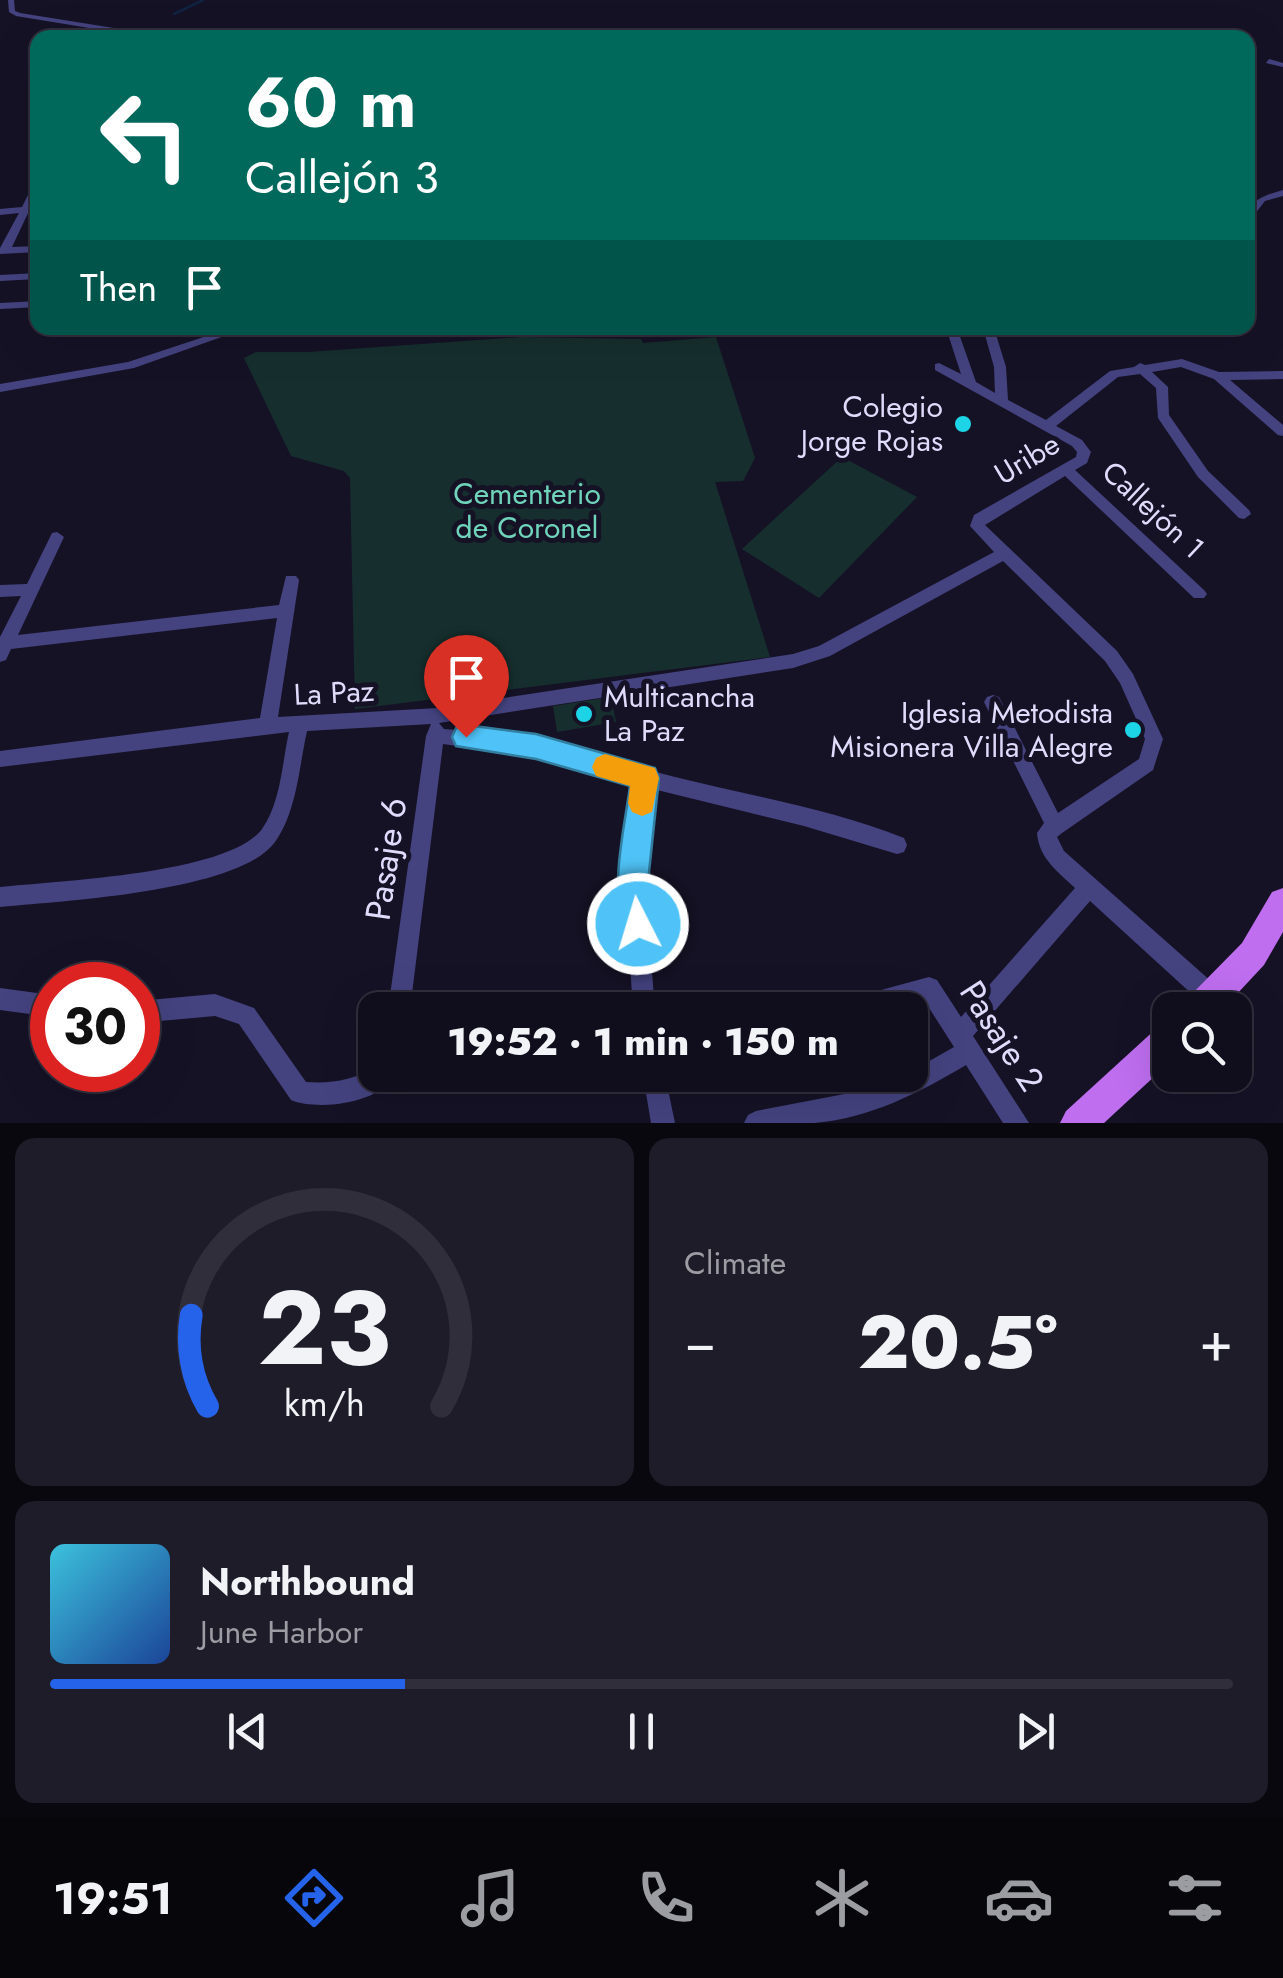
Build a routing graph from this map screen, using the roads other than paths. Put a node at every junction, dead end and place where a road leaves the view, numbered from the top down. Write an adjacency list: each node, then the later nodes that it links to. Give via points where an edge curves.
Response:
1 (10, 0): 2 (street, via 18,15)
2 (114, 30)
3 (1283, 193): 4 (street)
4 (1255, 208)
5 (30, 209): 7 (street)
6 (30, 210): 9 (street)
7 (0, 212)
8 (30, 249): 9 (street)
9 (2, 251)
10 (30, 257): 12 (street)
11 (30, 276): 12 (street)
12 (14, 277): 13 (street)
13 (0, 278)
14 (30, 304): 15 (street)
15 (0, 306)
16 (221, 335): 24 (street, via 130,365)
17 (953, 335): 23 (street)
18 (992, 335): 25 (street)
19 (939, 367): 23 (street)
20 (1140, 367): 22 (street, Uribe, via 1182,364); 26 (street, Uribe, via 1104,380); 29 (street, via 1162,387 1161,412 1196,464)
21 (1283, 374): 22 (street)
22 (1218, 376): 27 (street, Uribe)
23 (970, 382): 25 (street)
24 (0, 388)
25 (1002, 400): 26 (street)
26 (1047, 426): 28 (street, Uribe, via 1083,449 1084,458)
27 (1283, 432)
28 (1066, 469): 31 (street, Uribe, via 979,519 977,526); 35 (street, Callejón 1)
29 (1244, 514)
30 (57, 537): 34 (street)
31 (1003, 554): 41 (street, La Paz, via 808,658); 44 (street, via 1111,656 1154,739 1147,764)
32 (292, 580): 36 (street)
33 (0, 590): 34 (street)
34 (31, 590): 37 (street)
35 (1199, 594)
36 (284, 611): 37 (street); 40 (street)
37 (2, 647)
38 (993, 702): 44 (street)
39 (300, 722): 40 (street, La Paz); 41 (street, La Paz); 47 (street, via 277,816 260,846 226,863 138,881)
40 (268, 725): 42 (street, La Paz)
41 (436, 726): 43 (street); 49 (street, Pasaje 6)
42 (0, 759)
43 (645, 778): 45 (street); 50 (street, via 634,872)
44 (1056, 826): 46 (street, via 1046,838 1050,850)
45 (897, 845)
46 (1088, 887): 52 (street); 57 (street)
47 (0, 897)
48 (1283, 903): 53 (main road, via 1253,954)
49 (401, 992)
50 (643, 992)
51 (914, 992): 57 (street, Pasaje 2, via 929,988)
52 (1195, 992)
53 (1218, 992)
54 (0, 999): 55 (street)
55 (30, 1003)
56 (160, 1010): 59 (street, via 215,1005 246,1016 299,1092)
57 (965, 1043): 62 (street, via 922,1079 877,1099); 63 (street, Pasaje 2)
58 (1152, 1055): 64 (main road)
59 (358, 1086)
60 (657, 1092): 61 (street)
61 (663, 1123)
62 (756, 1123)
63 (1017, 1123)
64 (1078, 1123)

